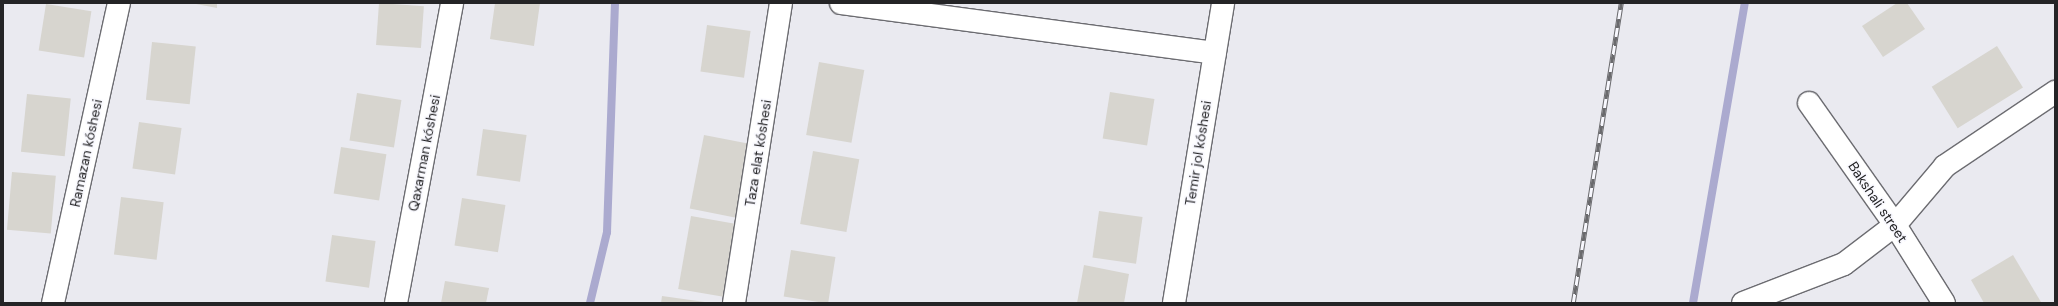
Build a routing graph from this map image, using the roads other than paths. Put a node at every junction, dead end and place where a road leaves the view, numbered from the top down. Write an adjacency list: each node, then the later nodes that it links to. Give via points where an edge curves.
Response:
1 (119, 3): 10 (street, Ramazan kóshesi)
2 (452, 3): 11 (street, Qaxarman kóshesi)
3 (781, 3): 12 (street, Taza elat kóshesi)
4 (841, 3): 6 (street)
5 (1223, 3): 6 (street, Temir jol kóshesi)
6 (1215, 53): 13 (street, Temir jol kóshesi)
7 (2055, 92): 9 (street, via 1946,166)
8 (1810, 103): 9 (street, Bakshali street)
9 (1895, 225): 14 (street, via 1844,264); 15 (street, Bakshali street)
10 (53, 303)
11 (396, 303)
12 (734, 303)
13 (1174, 303)
14 (1743, 303)
15 (1944, 303)

